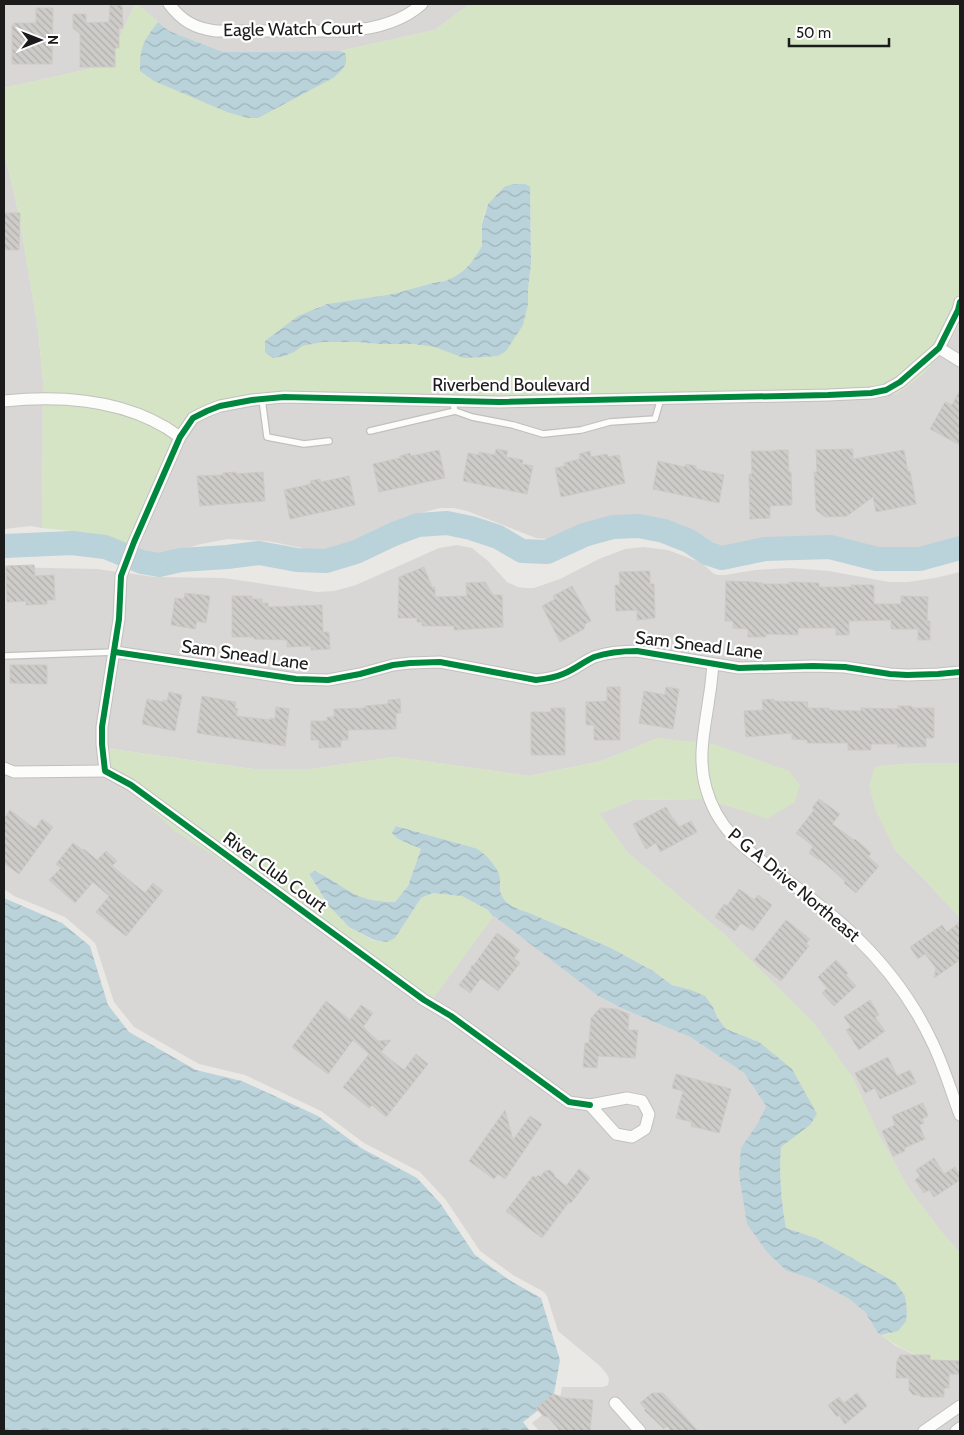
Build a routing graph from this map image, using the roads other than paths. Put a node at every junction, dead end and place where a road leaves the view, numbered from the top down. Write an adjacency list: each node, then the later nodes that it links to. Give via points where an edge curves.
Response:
1 (169, 4): 2 (street, Eagle Watch Court, via 188,23 202,29 347,31 378,27)
2 (422, 4)
3 (960, 302): 4 (street, Riverbend Boulevard)
4 (939, 348): 5 (street); 6 (street, Riverbend Boulevard, via 900,382 886,390 870,393)
5 (960, 361)
6 (661, 398): 9 (street, Riverbend Boulevard); 9 (lane, via 655,419 610,422 581,430 543,434 472,417)
7 (262, 399): 9 (street, Riverbend Boulevard, via 346,398); 11 (street, Riverbend Boulevard, via 207,411 193,418); 12 (lane, via 267,437 304,444)
8 (4, 401): 11 (street, via 77,400 109,405 138,413)
9 (453, 406): 10 (lane)
10 (370, 431)
11 (180, 437): 13 (street, Riverbend Boulevard, via 121,576)
12 (329, 441)
13 (115, 652): 14 (lane); 15 (street, Sam Snead Lane, via 312,680 344,678 393,665 424,662 440,662 536,680 564,674 592,658 620,651); 18 (street, via 102,727)
14 (4, 656)
15 (713, 664): 16 (street, Sam Snead Lane, via 738,668 845,667 907,675); 20 (street, P G A Drive Northeast, via 701,758 705,787 719,819 739,844 826,910 880,963 919,1017)
16 (960, 672)
17 (4, 768): 18 (street, via 14,772)
18 (105, 771): 19 (street, River Club Court, via 131,785 569,1102)
19 (590, 1105): 19 (street, River Club Court, via 616,1134 632,1137 645,1129 649,1114 642,1101 627,1098)
20 (960, 1115)
21 (616, 1403): 24 (street)
22 (960, 1406): 25 (street)
23 (960, 1428): 26 (street)
24 (640, 1431)
25 (924, 1431)
26 (956, 1431)

